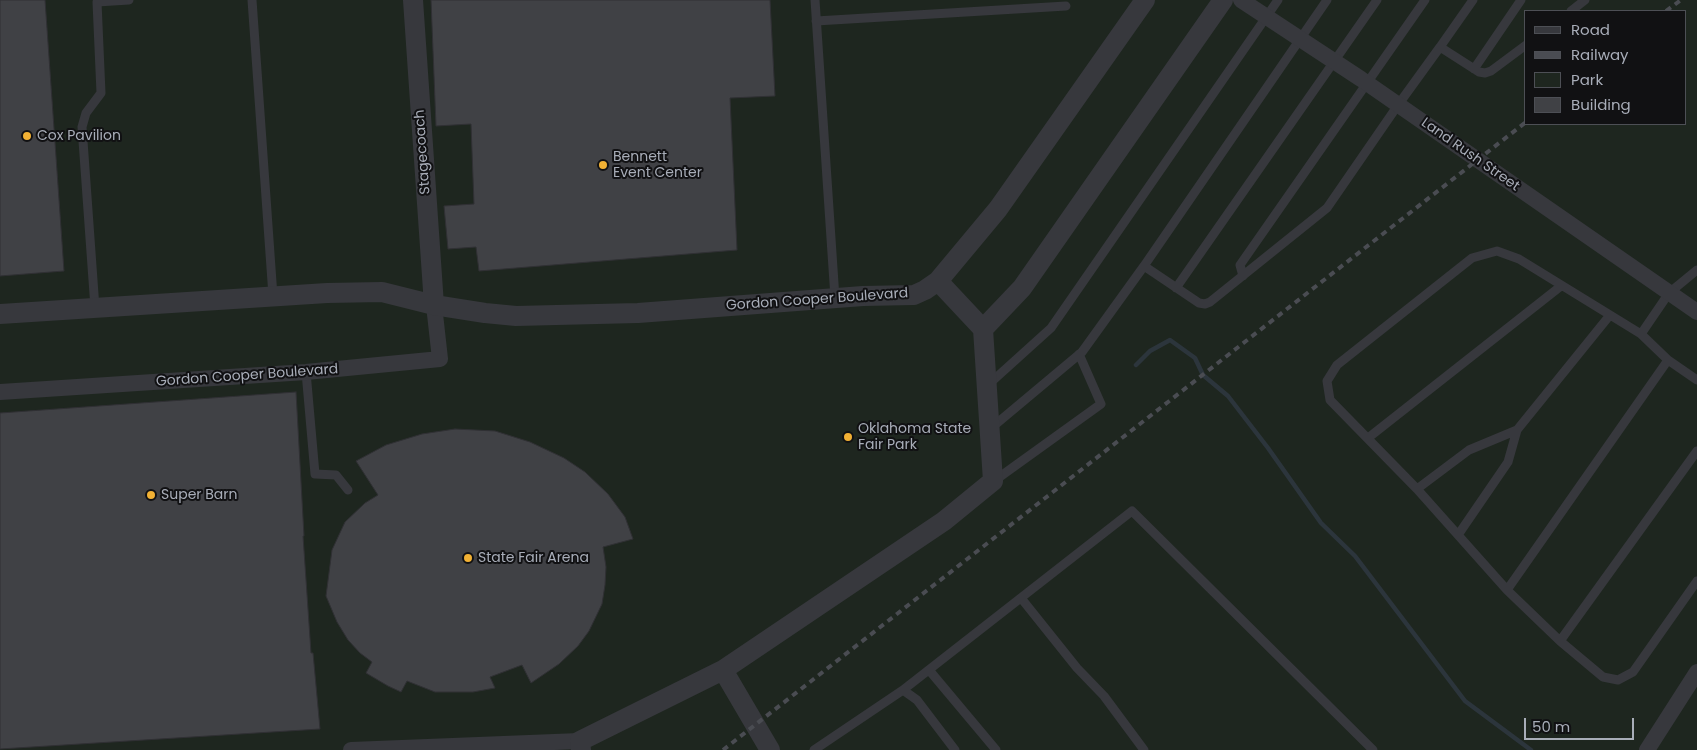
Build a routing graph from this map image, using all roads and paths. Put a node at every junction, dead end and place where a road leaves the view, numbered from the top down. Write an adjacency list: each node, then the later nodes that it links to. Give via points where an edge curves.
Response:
1 (129, 0): 36 (lane, via 97,2 101,93 86,113 82,127)
2 (252, 0): 33 (lane)
3 (413, 0): 35 (street, Stagecoach)
4 (815, 0): 18 (lane)
5 (1145, 0): 29 (street, Gordon Cooper Boulevard, via 998,209)
6 (1223, 0): 40 (street, via 1022,288)
7 (1241, 0): 17 (street, Land Rush Street)
8 (1278, 0): 17 (lane)
9 (1327, 0): 19 (lane)
10 (1377, 0): 22 (lane)
11 (1425, 0): 24 (lane)
12 (1473, 0): 21 (lane)
13 (1521, 0): 23 (lane)
14 (1585, 0): 16 (lane)
15 (1066, 6): 18 (lane)
16 (1573, 7)
17 (1266, 17): 19 (street, Land Rush Street); 46 (lane, via 1052,328)
18 (816, 21): 34 (lane)
19 (1301, 38): 22 (street, Land Rush Street); 26 (lane)
20 (1524, 46): 23 (lane, via 1491,71 1485,73)
21 (1440, 47): 23 (lane); 25 (lane)
22 (1335, 61): 24 (street, Land Rush Street); 31 (lane)
23 (1474, 69)
24 (1367, 83): 25 (street, Land Rush Street); 28 (lane, via 1240,265)
25 (1398, 105): 28 (lane, via 1327,208); 32 (street, Land Rush Street)
26 (1144, 266): 31 (lane); 42 (lane)
27 (1697, 270): 32 (lane)
28 (1243, 276): 31 (lane, via 1205,304)
29 (938, 280): 34 (street, Gordon Cooper Boulevard, via 914,295); 40 (street)
30 (1561, 286): 39 (lane); 50 (lane); 50 (lane, via 1519,259 1497,251 1472,258 1337,365 1327,381 1330,400)
31 (1176, 288)
32 (1669, 293): 37 (street, Land Rush Street); 41 (lane)
33 (273, 296): 35 (street, Gordon Cooper Boulevard, via 382,292); 36 (street, Gordon Cooper Boulevard)
34 (835, 298): 35 (street, Gordon Cooper Boulevard, via 638,312 516,316)
35 (434, 305): 44 (street, Gordon Cooper Boulevard, via 440,359)
36 (95, 308): 38 (street, Gordon Cooper Boulevard)
37 (1697, 312)
38 (0, 314)
39 (1610, 315): 41 (lane); 49 (lane)
40 (983, 329): 46 (street)
41 (1641, 334): 43 (lane)
42 (1079, 354): 48 (lane); 52 (lane, via 1101,404)
43 (1668, 360): 45 (lane); 57 (lane)
44 (306, 372): 47 (street, Gordon Cooper Boulevard); 54 (lane, via 316,474 336,475)
45 (1697, 380)
46 (987, 386): 48 (street)
47 (0, 392)
48 (990, 429): 52 (street)
49 (1517, 430): 53 (lane, via 1469,450); 55 (lane, via 1508,462)
50 (1368, 438): 53 (lane)
51 (1697, 451): 59 (lane)
52 (994, 481): 62 (street, via 944,521)
53 (1417, 489): 55 (lane)
54 (348, 490)
55 (1458, 535): 57 (lane)
56 (1697, 581): 59 (lane, via 1633,672 1618,680 1603,677)
57 (1507, 590): 59 (lane)
58 (1022, 598): 60 (lane); 71 (lane, via 1077,668 1104,696); 72 (lane, via 1132,511)
59 (1560, 641)
60 (929, 670): 63 (lane); 70 (lane)
61 (1697, 672): 73 (street)
62 (720, 676): 64 (street, via 601,732); 67 (street)
63 (903, 690): 68 (lane); 69 (lane, via 917,700)
64 (581, 745): 65 (street)
65 (393, 749): 66 (street)
66 (350, 750)
67 (770, 750)
68 (814, 750)
69 (955, 750)
70 (996, 750)
71 (1144, 750)
72 (1373, 750)
73 (1647, 750)

